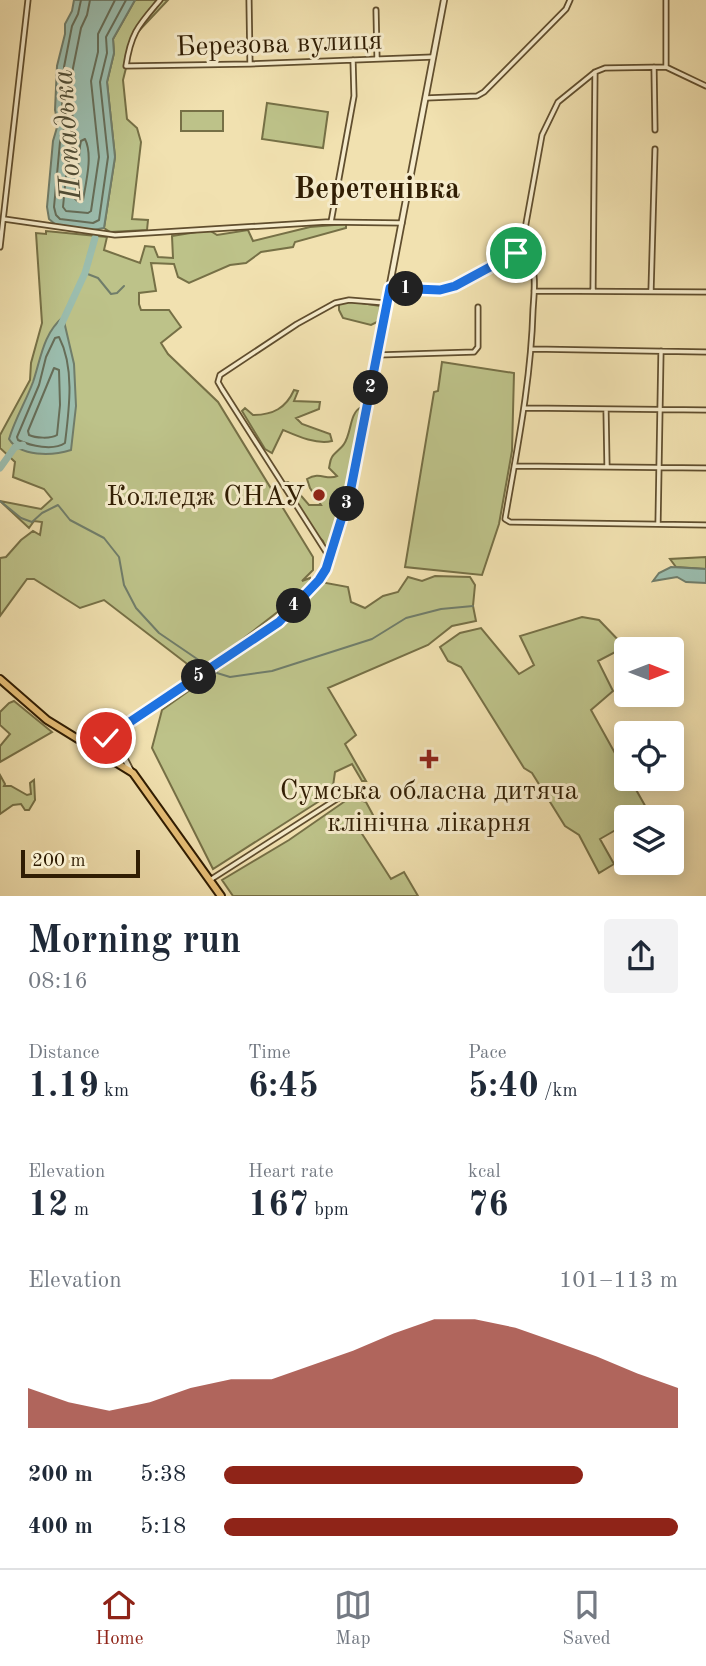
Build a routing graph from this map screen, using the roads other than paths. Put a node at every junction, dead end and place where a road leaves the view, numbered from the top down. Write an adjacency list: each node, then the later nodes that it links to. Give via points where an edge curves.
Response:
1 (28, 0): 19 (street)
2 (160, 0): 11 (street, Березова вулиця, via 130,40 126,66)
3 (249, 0): 11 (street)
4 (444, 0): 8 (street)
5 (570, 0): 16 (street, via 484,92)
6 (666, 0): 13 (street)
7 (376, 10): 9 (street)
8 (433, 57): 9 (street, Березова вулиця); 16 (street)
9 (377, 58): 10 (street, Березова вулиця)
10 (353, 60): 11 (street, Березова вулиця); 20 (street, via 354,96)
11 (250, 64)
12 (654, 67): 13 (street); 14 (street); 17 (street)
13 (666, 67): 15 (street)
14 (595, 72): 23 (street, via 558,102 548,120 523,240); 26 (street)
15 (706, 86)
16 (426, 98): 21 (street)
17 (654, 130)
18 (655, 149): 27 (street)
19 (4, 219): 20 (street, via 115,235); 22 (street)
20 (331, 222): 21 (street)
21 (402, 223): 24 (street)
22 (0, 247)
23 (516, 253): 24 (street, via 455,286 440,290); 25 (street, via 529,257)
24 (390, 288): 29 (street)
25 (534, 291): 26 (street); 31 (street)
26 (593, 291): 27 (street)
27 (651, 291): 28 (street)
28 (706, 292)
29 (386, 303): 34 (street); 45 (street, via 335,303 219,375 222,389)
30 (478, 307): 34 (street, via 478,347 474,352)
31 (532, 349): 32 (street); 35 (street)
32 (661, 351): 33 (street); 36 (street)
33 (706, 352)
34 (378, 355): 45 (street, via 351,488)
35 (525, 408): 37 (street); 39 (street)
36 (659, 409): 37 (street); 38 (street); 41 (street)
37 (606, 410): 40 (street)
38 (706, 410)
39 (515, 466): 40 (street); 43 (street, via 505,519 510,522)
40 (607, 466): 41 (street)
41 (658, 467): 42 (street); 43 (street)
42 (706, 468)
43 (658, 524): 44 (street)
44 (706, 525)
45 (330, 560): 47 (street, via 319,580 279,622)
46 (0, 678): 50 (main road, via 47,720)
47 (119, 729): 48 (street); 49 (street)
48 (106, 738): 49 (street); 50 (street)
49 (118, 746): 51 (street)
50 (94, 749): 51 (main road)
51 (133, 774): 53 (main road)
52 (354, 788): 53 (street)
53 (210, 880): 54 (main road)
54 (221, 896)

